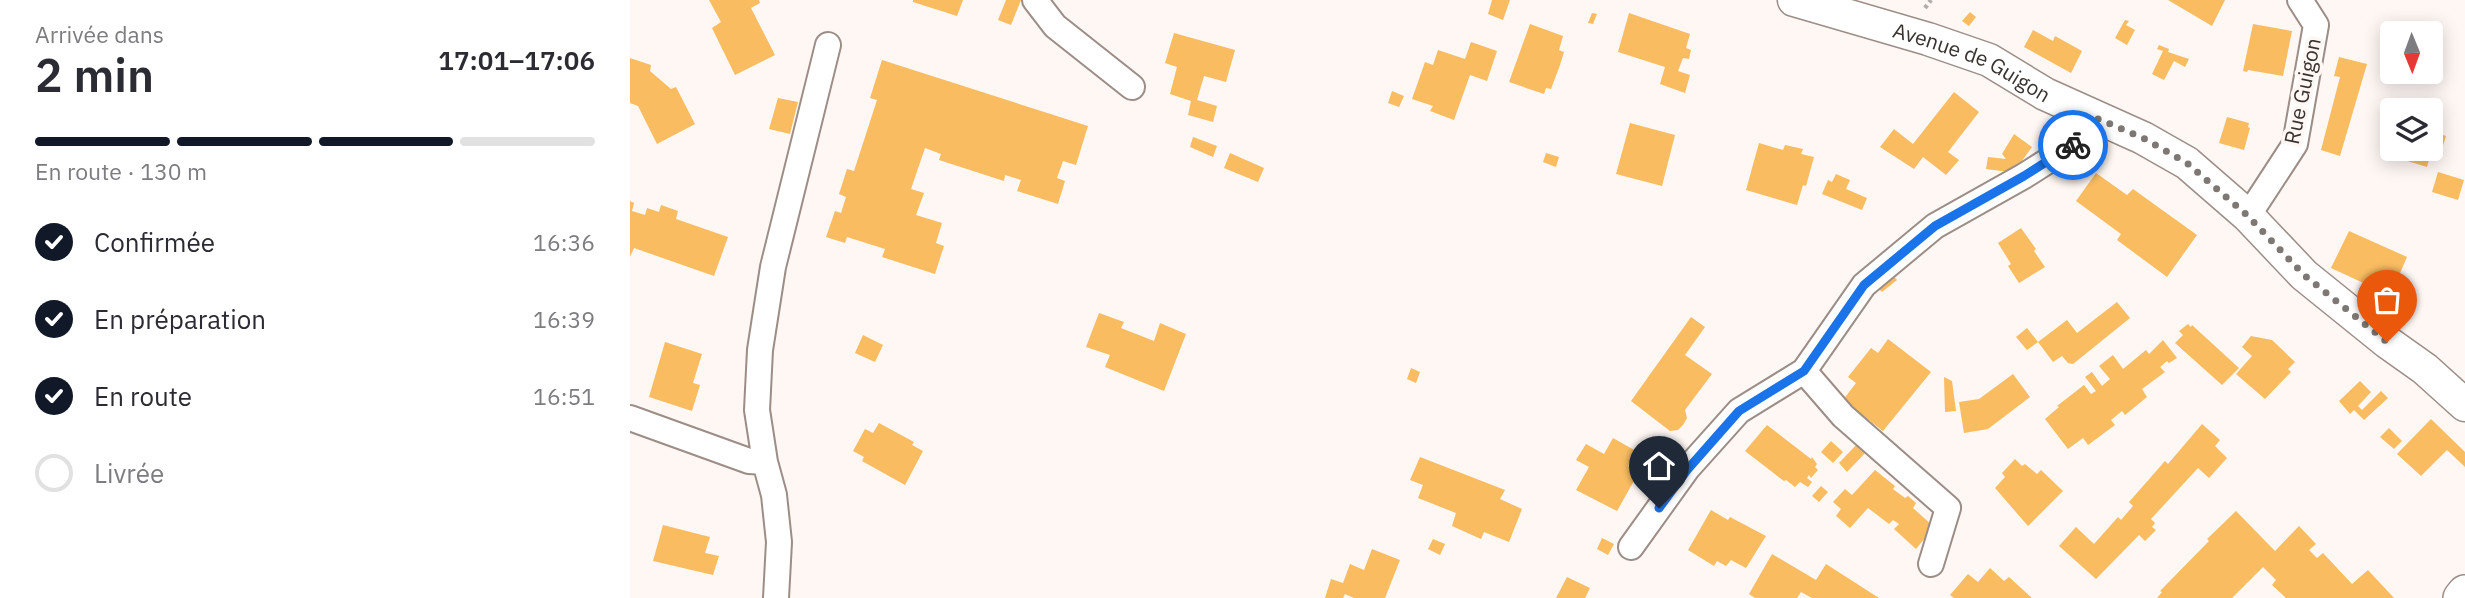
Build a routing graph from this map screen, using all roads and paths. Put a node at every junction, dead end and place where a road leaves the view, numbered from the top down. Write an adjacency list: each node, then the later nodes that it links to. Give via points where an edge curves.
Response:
1 (1035, 0): 5 (street, via 1055,26)
2 (1794, 0): 6 (street, Avenue de Guigon, via 1989,60)
3 (2300, 0): 7 (street, Rue Guigon, via 2316,25 2295,144)
4 (828, 45): 11 (street, via 773,267 762,338 757,410)
5 (1132, 87)
6 (2096, 118): 7 (street, Avenue de Guigon, via 2187,163); 8 (street, via 2076,143 1935,226 1864,285)
7 (2248, 216): 9 (street, Avenue de Guigon, via 2304,275)
8 (1804, 371): 12 (street, via 1739,411 1687,470); 13 (street, via 1843,415 1948,508)
9 (2465, 405)
10 (630, 418): 11 (street, via 749,461)
11 (765, 462): 15 (street, via 779,542)
12 (1631, 547)
13 (1931, 564)
14 (2465, 593): 16 (main road)
15 (776, 598)
16 (2461, 598)

